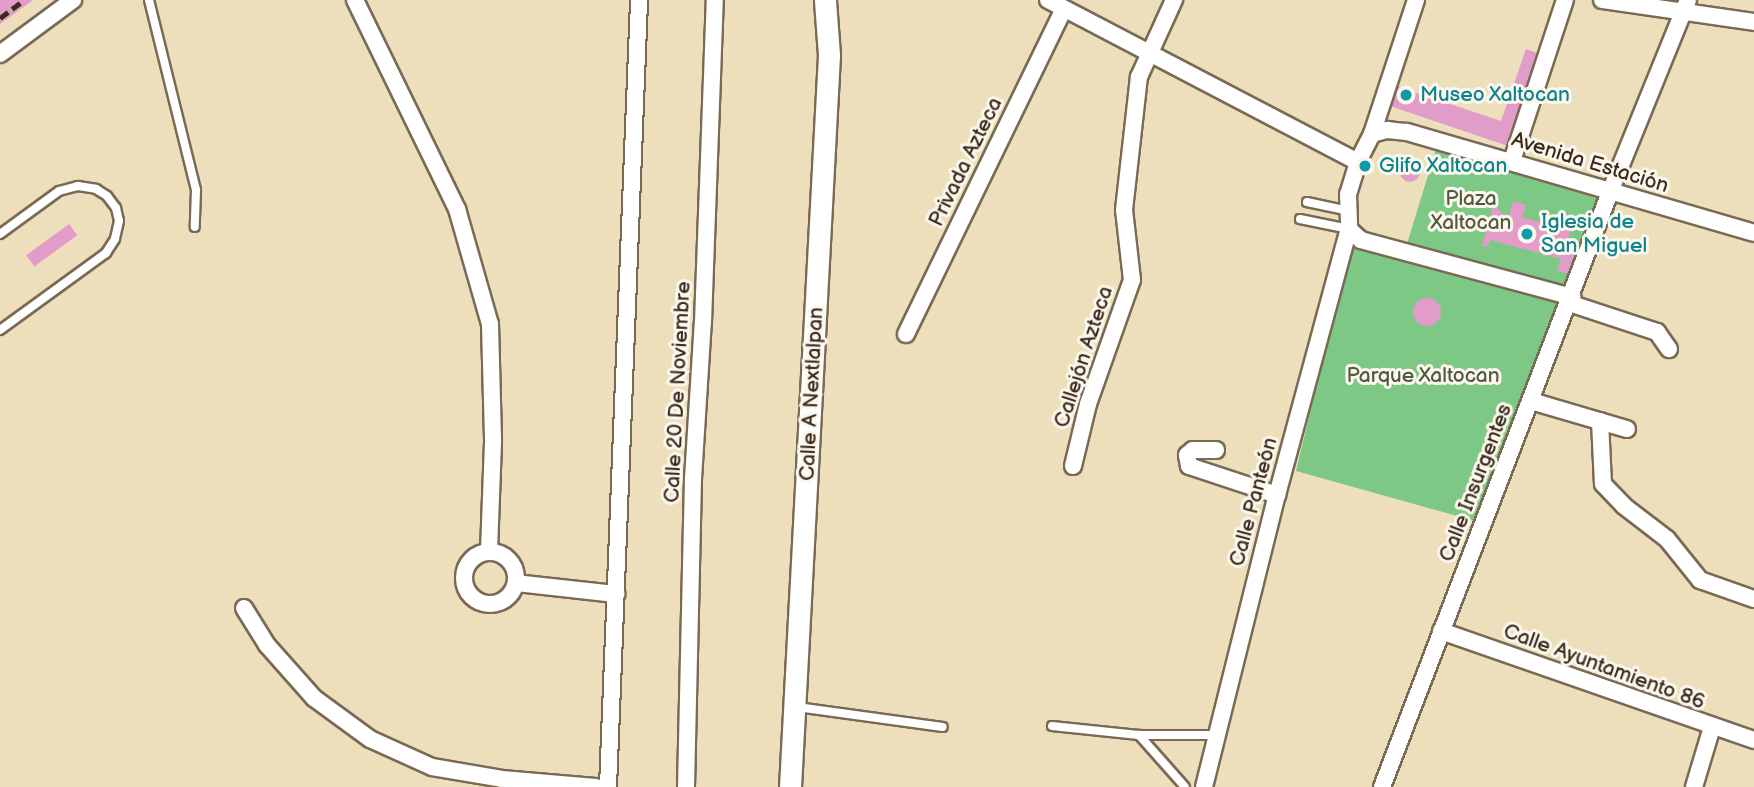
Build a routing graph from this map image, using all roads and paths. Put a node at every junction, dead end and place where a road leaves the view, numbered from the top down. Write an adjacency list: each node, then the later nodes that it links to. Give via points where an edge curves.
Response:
1 (73, 0): 16 (street)
2 (149, 0): 24 (lane, via 196,191)
3 (355, 0): 38 (street, via 457,209 490,324 493,442)
4 (639, 0): 40 (street)
5 (715, 0): 53 (street, Calle 20 De Noviembre, via 693,479)
6 (825, 0): 44 (main road, Calle A Nextlalpan, via 829,55)
7 (1048, 0): 13 (street)
8 (1174, 0): 15 (street, Callejón Azteca)
9 (1416, 0): 17 (street)
10 (1565, 0): 18 (street)
11 (1602, 0): 12 (street)
12 (1685, 6): 14 (street); 20 (street, Calle Insurgentes)
13 (1064, 9): 15 (street); 30 (street, Privada Azteca)
14 (1754, 23)
15 (1148, 53): 19 (street); 36 (street, Callejón Azteca, via 1139,76 1124,210 1132,279 1088,404)
16 (0, 54)
17 (1372, 134): 18 (street, Avenida Estación, via 1407,132); 19 (street)
18 (1512, 161): 20 (street, Avenida Estación)
19 (1358, 162): 22 (street)
20 (1610, 192): 25 (street, Avenida Estación); 28 (street, Calle Insurgentes)
21 (1307, 202): 22 (lane)
22 (1346, 210): 27 (street)
23 (1300, 219): 27 (lane)
24 (195, 227)
25 (1754, 233)
26 (0, 234): 29 (lane, via 59,191 78,186 107,196 119,221 106,253)
27 (1355, 235): 28 (street); 37 (street, Calle Panteón)
28 (1570, 300): 31 (street, via 1657,332); 32 (street, Calle Insurgentes)
29 (0, 330)
30 (906, 334)
31 (1668, 349)
32 (1531, 401): 33 (street); 43 (street, Calle Insurgentes)
33 (1600, 421): 34 (street); 41 (street, via 1603,484 1667,539 1700,580)
34 (1627, 429)
35 (1216, 450): 37 (street, via 1194,450 1186,455 1189,466)
36 (1073, 466)
37 (1277, 495): 49 (street, Calle Panteón)
38 (489, 551): 39 (street, via 510,561); 39 (street, via 468,562 464,585 470,596 479,603 503,602)
39 (516, 583): 40 (street)
40 (616, 594): 52 (street)
41 (1754, 599)
42 (244, 608): 51 (street, via 267,645 314,698 370,739 432,766 502,779)
43 (1441, 631): 47 (street, Calle Ayuntamiento 86); 57 (street, Calle Insurgentes)
44 (796, 707): 46 (lane); 54 (main road, Calle A Nextlalpan)
45 (1052, 726): 48 (lane)
46 (943, 727)
47 (1712, 727): 50 (street, Calle Ayuntamiento 86); 58 (street)
48 (1139, 735): 49 (lane); 55 (lane)
49 (1217, 735): 56 (street, Calle Panteón)
50 (1754, 740)
51 (596, 787)
52 (608, 787)
53 (686, 787)
54 (790, 787)
55 (1185, 787)
56 (1204, 787)
57 (1382, 787)
58 (1694, 787)

